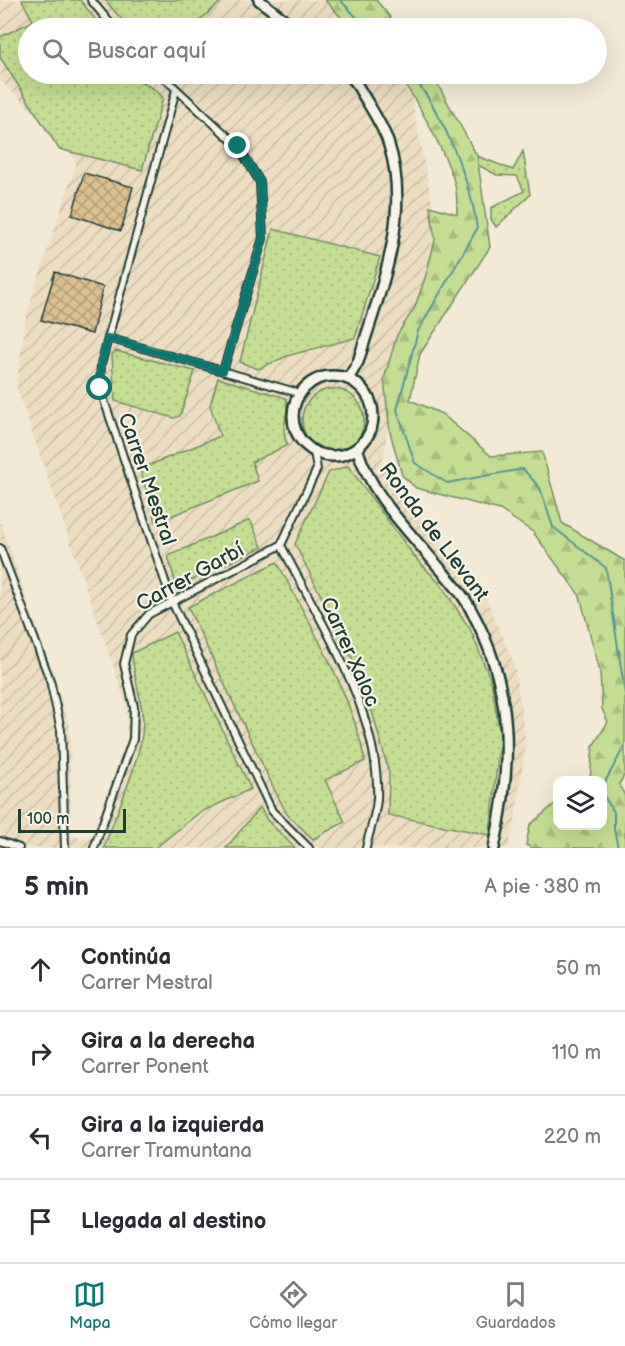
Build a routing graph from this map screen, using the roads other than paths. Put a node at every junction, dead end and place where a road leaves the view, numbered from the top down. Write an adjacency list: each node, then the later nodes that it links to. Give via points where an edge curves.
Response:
1 (91, 0): 3 (street)
2 (259, 0): 4 (main road)
3 (106, 18)
4 (282, 18)
5 (170, 84): 7 (street)
6 (357, 84): 10 (main road, via 388,141 396,186 396,232 358,362)
7 (176, 90): 8 (street, Carrer Mestral); 9 (street, via 238,146 260,182 263,238)
8 (108, 338): 9 (street); 18 (street, Carrer Mestral, via 100,388)
9 (223, 371): 11 (street)
10 (348, 379): 11 (main road, via 322,377); 12 (main road, via 365,392 372,406 373,420 366,440)
11 (300, 393): 13 (main road, via 292,414 294,428)
12 (357, 448): 13 (main road, via 336,455); 25 (main road, Ronda de Llevant, via 363,468 380,495 470,606 490,649 508,729 507,778)
13 (314, 452): 14 (street, via 317,469)
14 (281, 545): 18 (street, Carrer Garbí); 24 (street, Carrer Xaloc, via 353,687 375,757 377,801)
15 (0, 548): 16 (street)
16 (9, 570): 17 (street); 21 (street, via 50,680 61,730)
17 (0, 573)
18 (172, 602): 22 (street, Carrer Garbí, via 141,621 127,644 124,671 134,707 133,739); 23 (street, Carrer Mestral, via 272,811)
19 (3, 842): 20 (street)
20 (19, 848)
21 (65, 848)
22 (94, 848)
23 (309, 848)
24 (366, 848)
25 (494, 848)

